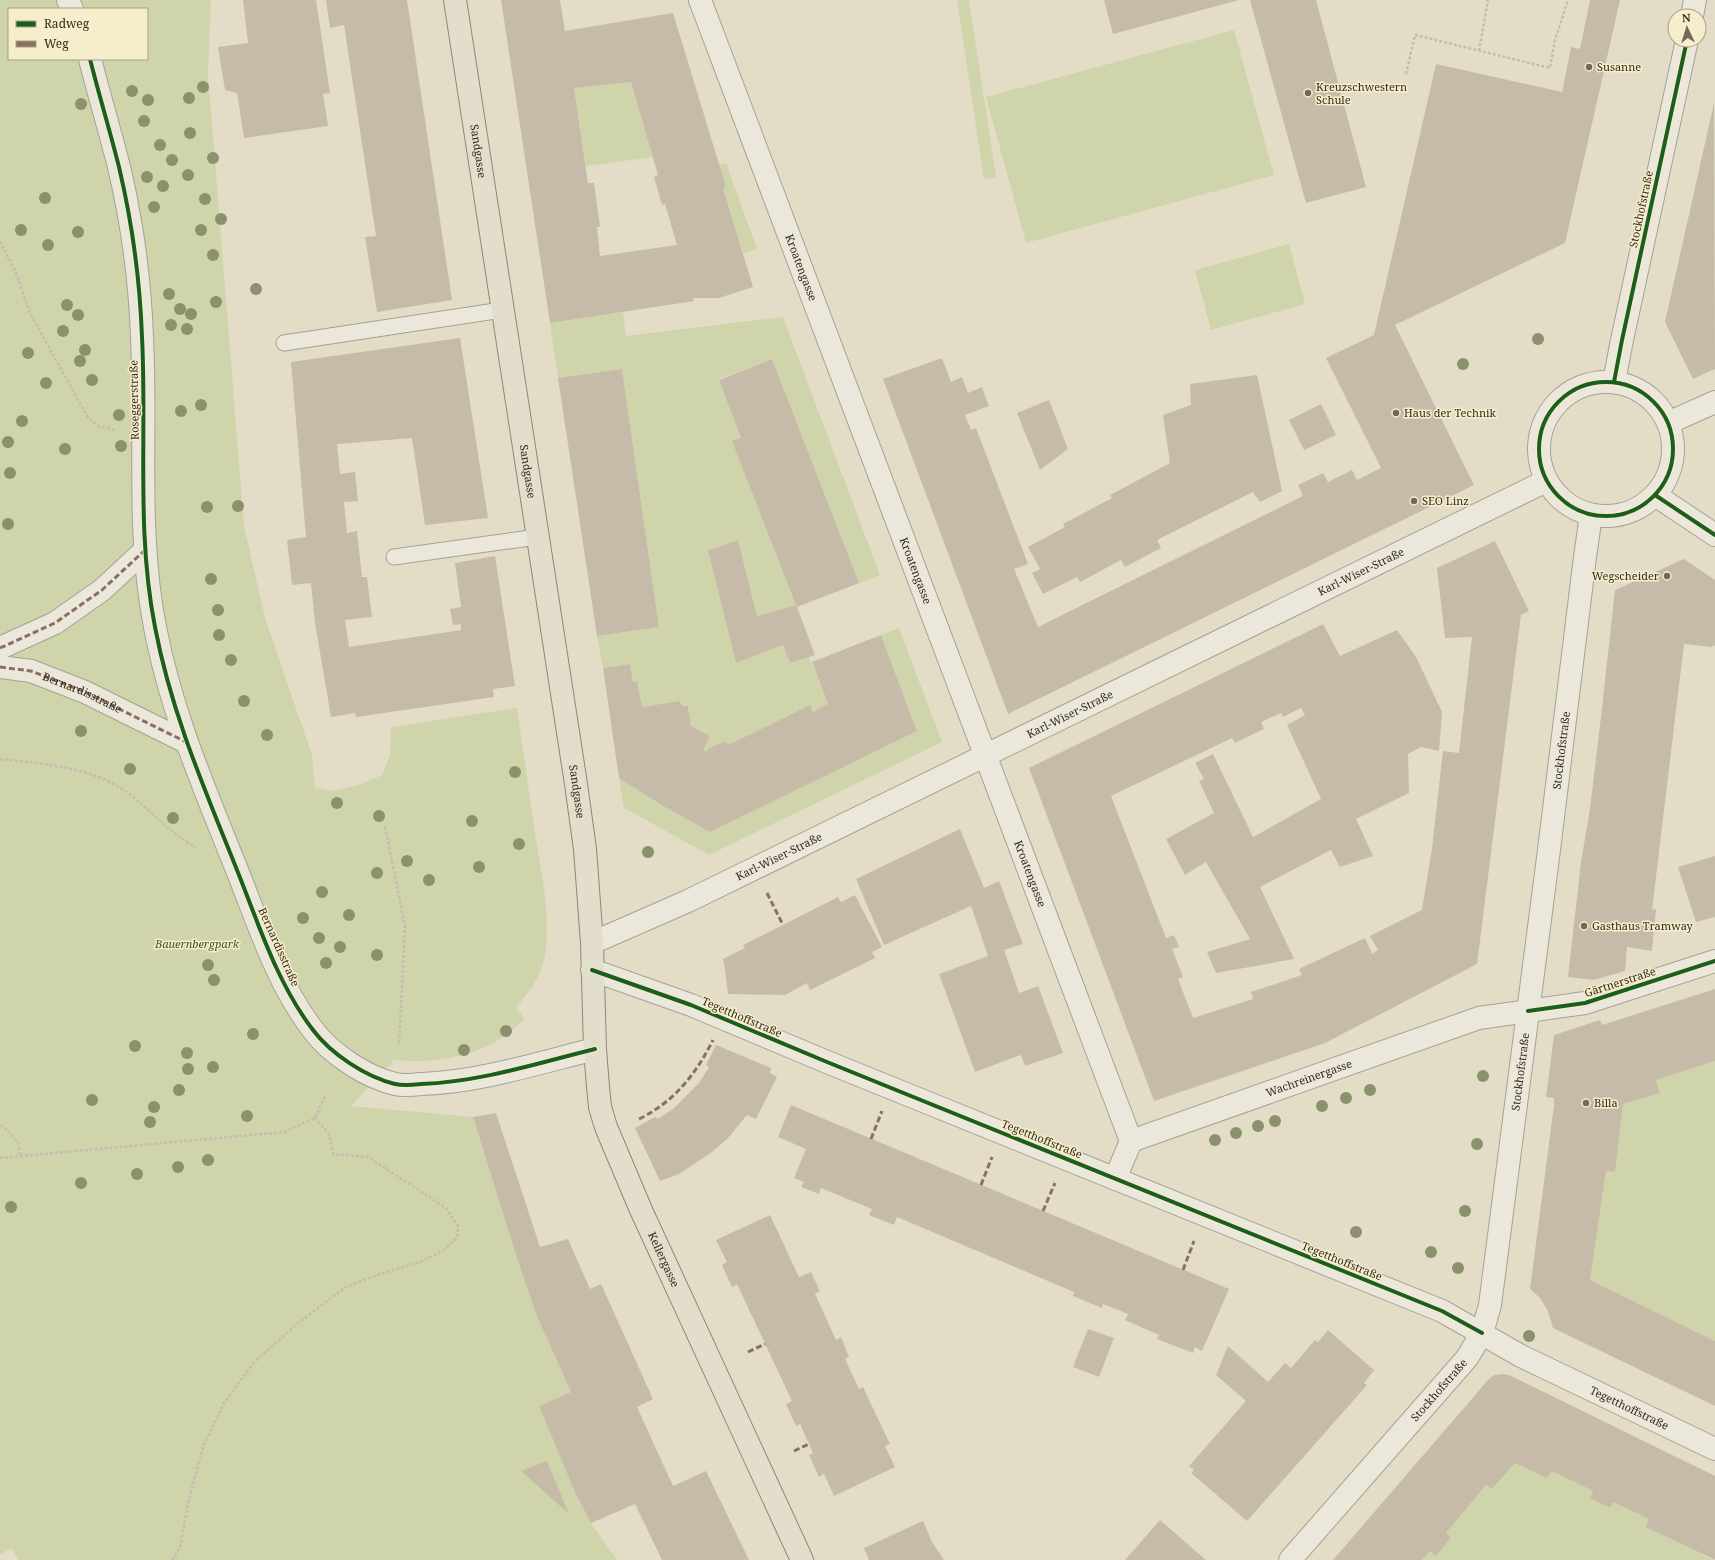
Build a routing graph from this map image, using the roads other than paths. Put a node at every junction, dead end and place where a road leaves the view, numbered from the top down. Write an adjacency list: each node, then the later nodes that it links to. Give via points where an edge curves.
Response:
1 (454, 0): 5 (main road, Sandgasse)
2 (700, 0): 20 (street, Kroatengasse)
3 (1685, 48): 7 (street, Stockhofstraße)
4 (90, 60): 15 (street, Roseggerstraße, via 119,170 134,255 142,335)
5 (502, 310): 6 (lane); 14 (main road, Sandgasse)
6 (284, 343)
7 (1614, 382): 9 (street, via 1646,395 1659,408); 10 (street, via 1598,382 1567,393 1546,418 1538,450 1540,466)
8 (1715, 402): 9 (street)
9 (1668, 423): 11 (street, via 1673,454 1667,476)
10 (1546, 481): 12 (street, via 1565,503); 20 (street, Karl-Wiser-Straße)
11 (1655, 495): 12 (street, via 1645,504 1619,515); 13 (street)
12 (1592, 515): 24 (street, Stockhofstraße, via 1584,557)
13 (1715, 535)
14 (537, 537): 16 (lane); 21 (main road, Sandgasse, via 585,849)
15 (144, 551): 17 (street, via 102,590 55,623); 19 (street, Roseggerstraße, via 154,626 169,690)
16 (394, 557)
17 (0, 648)
18 (0, 667): 19 (street, Bernardisstraße, via 31,671 84,692)
19 (186, 742): 25 (street, Bernardisstraße, via 274,963 295,1005 316,1034 343,1058 366,1073 398,1085 442,1083 498,1073)
20 (986, 756): 21 (street, Karl-Wiser-Straße, via 688,901); 26 (street, Kroatengasse)
21 (592, 943): 23 (main road, Kellergasse)
22 (1715, 961): 24 (street, Gärtnerstraße, via 1585,1003)
23 (592, 970): 25 (main road, Kellergasse); 27 (street, Tegetthoffstraße, via 691,1005)
24 (1528, 1011): 26 (street, Wachreinergasse, via 1479,1018); 28 (street, Stockhofstraße, via 1490,1305)
25 (595, 1049): 30 (main road, Kellergasse, via 600,1100 606,1127 644,1217)
26 (1131, 1141): 27 (street)
27 (1115, 1179): 28 (street, Tegetthoffstraße, via 1442,1311)
28 (1482, 1333): 29 (street, Tegetthoffstraße, via 1521,1356); 31 (street, Stockhofstraße, via 1467,1358)
29 (1715, 1449)
30 (802, 1560)
31 (1290, 1560)

